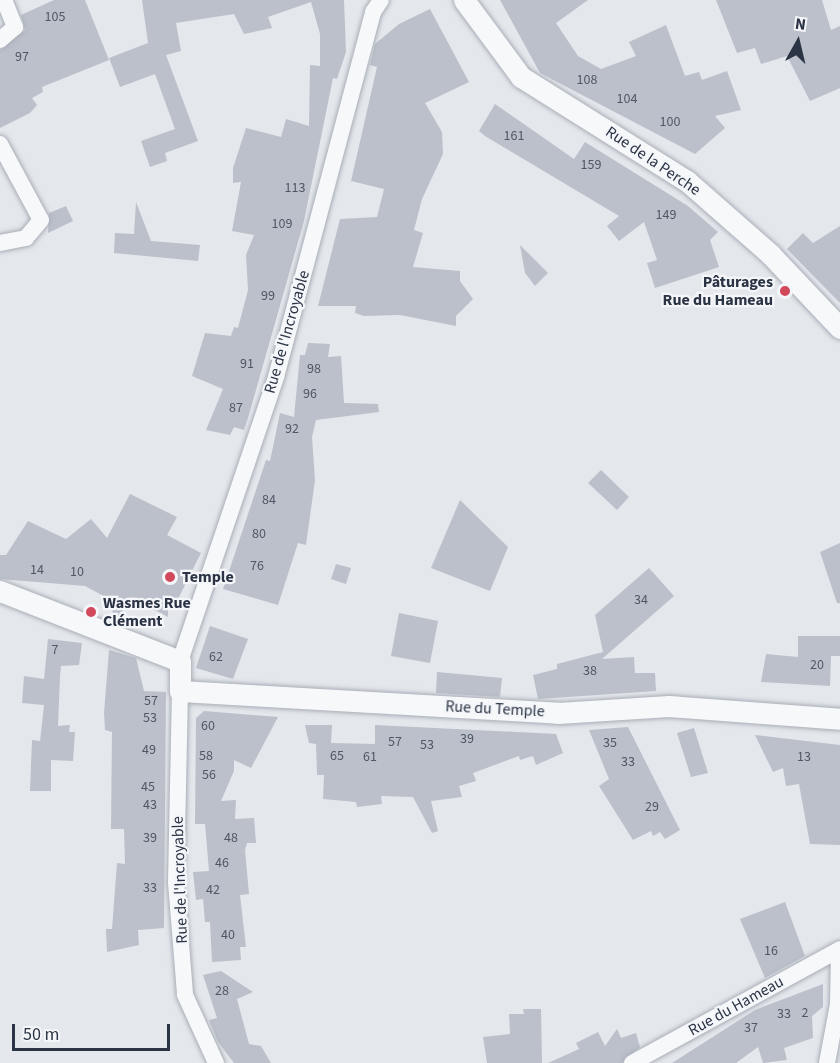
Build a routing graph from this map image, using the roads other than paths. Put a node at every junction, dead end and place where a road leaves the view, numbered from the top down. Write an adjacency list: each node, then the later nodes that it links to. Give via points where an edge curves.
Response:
1 (4, 0): 4 (street, via 15,27)
2 (381, 0): 9 (street, Rue de l'Incroyable, via 373,12 276,376)
3 (464, 0): 7 (street, Rue de la Perche, via 521,77 687,181 777,261)
4 (0, 40)
5 (0, 144): 6 (street, via 40,220 26,238)
6 (0, 243)
7 (840, 328)
8 (0, 591): 9 (street)
9 (180, 661): 10 (street)
10 (180, 691): 11 (street, Rue du Temple, via 558,713 669,706); 13 (street, Rue de l'Incroyable, via 176,882 185,995)
11 (840, 719)
12 (839, 950): 14 (street, Rue du Hameau); 15 (street, via 838,1004)
13 (216, 1063)
14 (632, 1063)
15 (827, 1063)

